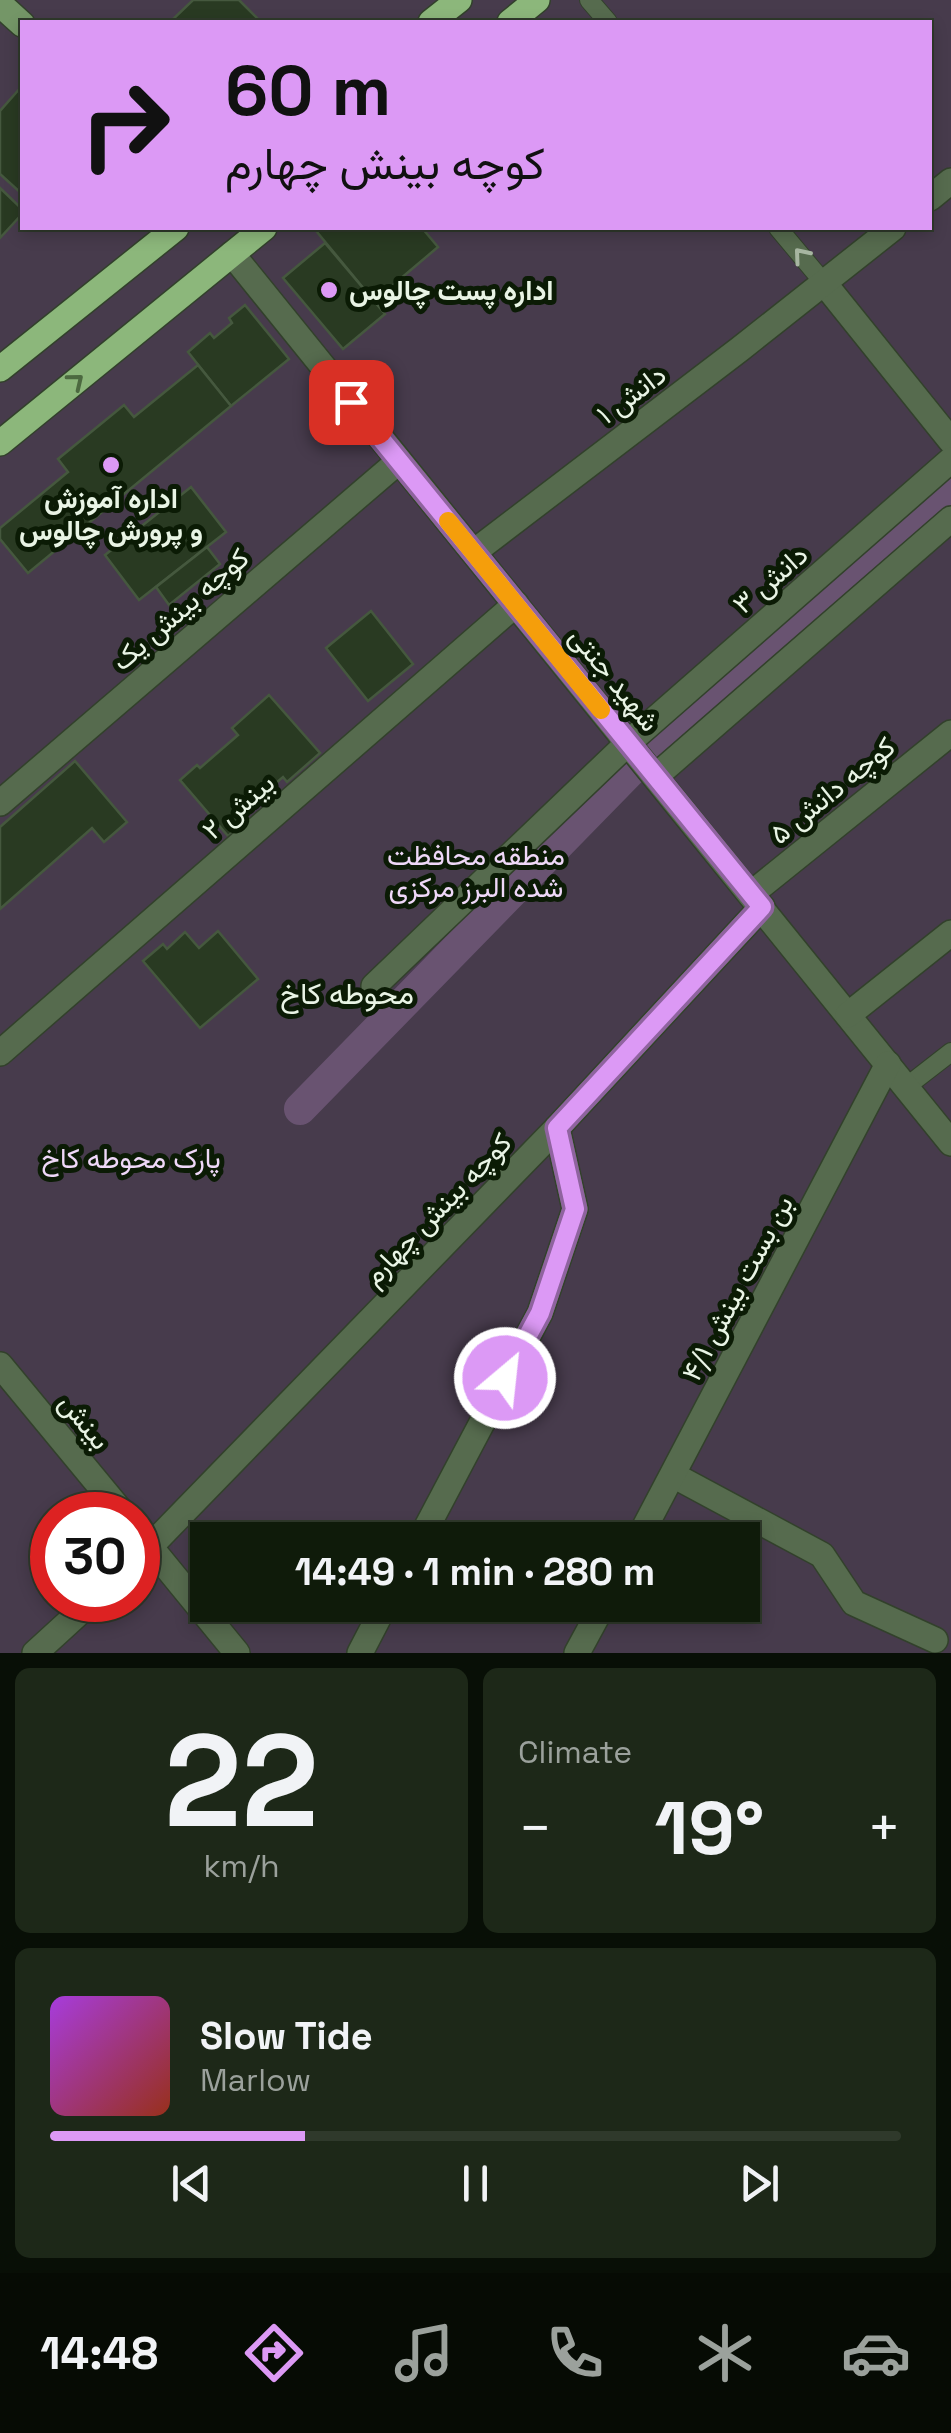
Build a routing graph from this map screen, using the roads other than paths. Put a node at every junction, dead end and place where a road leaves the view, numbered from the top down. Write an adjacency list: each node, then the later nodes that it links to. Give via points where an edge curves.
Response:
1 (460, 0): 5 (main road)
2 (537, 0): 6 (main road)
3 (589, 0): 7 (lane)
4 (0, 4): 8 (main road)
5 (435, 20)
6 (512, 20)
7 (606, 20)
8 (20, 22)
9 (174, 230): 15 (main road)
10 (262, 230): 13 (main road)
11 (780, 230): 14 (lane, one-way to 11)
12 (890, 230): 14 (street, دانش ۱)
13 (232, 254): 17 (main road, one-way to 13); 18 (street, شهید جنتی)
14 (824, 282): 16 (street); 21 (street, دانش ۱)
15 (0, 369)
16 (951, 441)
17 (0, 443)
18 (399, 460): 21 (street, شهید جنتی); 25 (street, کوچه بینش یک)
19 (951, 460): 24 (street, دانش ۳)
20 (951, 519): 24 (street)
21 (474, 552): 22 (street, شهید جنتی)
22 (516, 604): 24 (street, شهید جنتی); 31 (street, بینش ۲)
23 (951, 733): 26 (street, کوچه دانش ۵)
24 (643, 760): 26 (street, شهید جنتی); 28 (street)
25 (0, 803)
26 (756, 900): 29 (street, شهید جنتی); 34 (street, کوچه بینش چهارم)
27 (951, 934): 29 (street)
28 (374, 986)
29 (848, 1015): 32 (street, شهید جنتی)
30 (951, 1052): 33 (lane)
31 (0, 1053)
32 (888, 1064): 33 (street, شهید جنتی); 37 (street, بن بست بینش ۴/۱)
33 (906, 1087): 35 (street, شهید جنتی)
34 (557, 1128): 39 (street, via 575,1209 540,1313); 41 (street, کوچه بینش چهارم)
35 (951, 1143)
36 (0, 1364): 38 (street, بینش)
37 (673, 1475): 40 (street, بن بست بینش ۴/۱); 46 (street, via 822,1554 854,1603)
38 (105, 1492)
39 (430, 1522)
40 (648, 1522)
41 (160, 1528)
42 (160, 1566): 48 (street)
43 (69, 1622): 47 (street)
44 (376, 1622): 49 (street)
45 (594, 1622): 50 (street)
46 (935, 1640)
47 (36, 1653)
48 (237, 1653)
49 (360, 1653)
50 (577, 1653)

